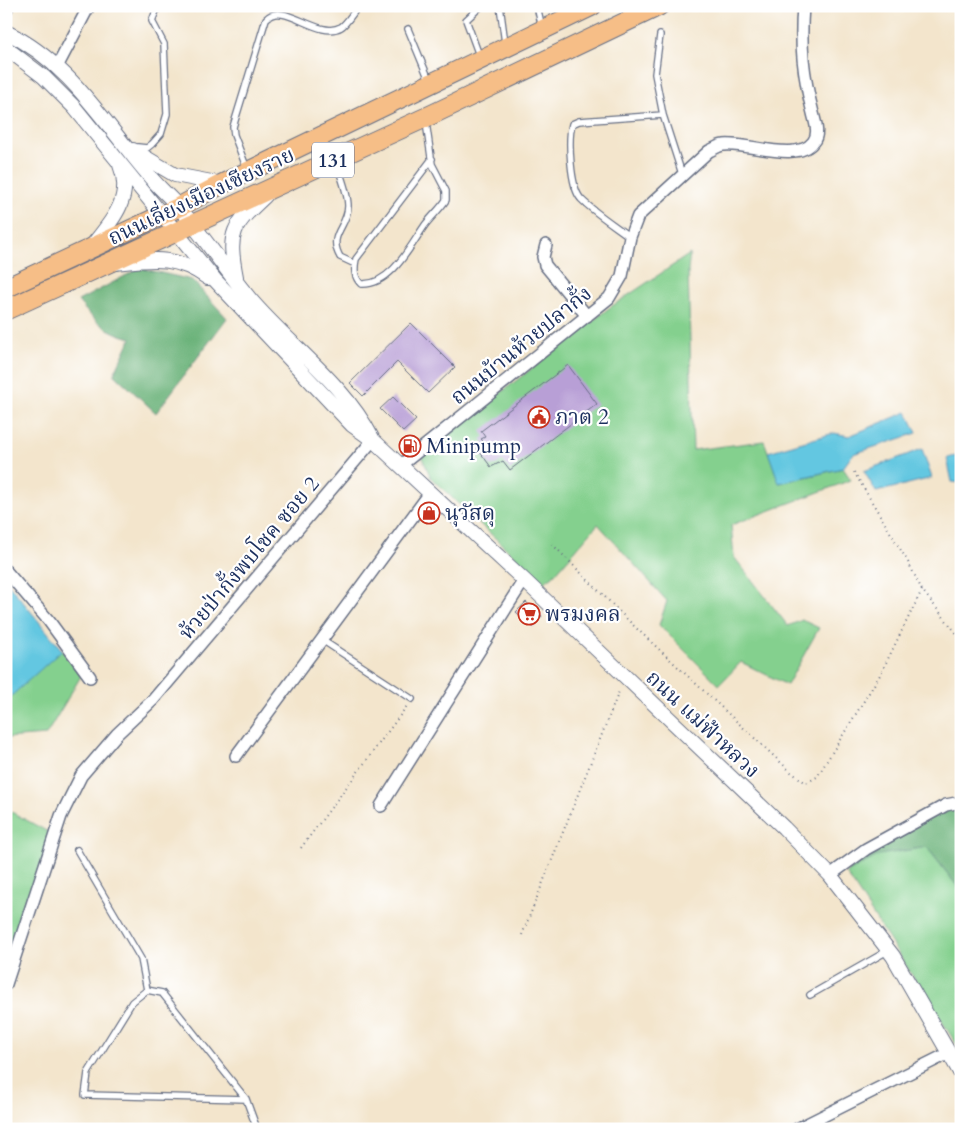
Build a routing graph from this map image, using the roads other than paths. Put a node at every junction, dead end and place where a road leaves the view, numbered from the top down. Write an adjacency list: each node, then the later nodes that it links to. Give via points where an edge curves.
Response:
1 (11, 6): 11 (lane)
2 (89, 6): 19 (street)
3 (158, 6): 23 (lane, via 152,21 164,44 167,114 161,134 152,144 142,148)
4 (481, 6): 18 (lane, via 466,20)
5 (500, 6): 17 (lane)
6 (537, 6): 13 (lane)
7 (592, 6): 13 (highway, ถนนเลี่ยงเมืองเชียงราย / 131)
8 (658, 6): 22 (highway, ถนนเลี่ยงเมืองเชียงราย / 131)
9 (803, 6): 28 (street, ถนนบ้านห้วยปลากั้ง, via 803,73 817,133 813,143 791,152 724,145 710,151)
10 (354, 12): 27 (lane, via 343,26 335,30 282,12 274,12 266,19 234,127 234,136)
11 (6, 17)
12 (408, 29): 20 (lane)
13 (542, 30): 17 (highway, ถนนเลี่ยงเมืองเชียงราย / 131)
14 (6, 32): 19 (street)
15 (660, 34): 21 (lane, via 655,74)
16 (6, 48): 24 (street, via 50,83)
17 (505, 48): 18 (highway, ถนนเลี่ยงเมืองเชียงราย / 131)
18 (481, 60): 20 (highway, ถนนเลี่ยงเมืองเชียงราย / 131)
19 (57, 67): 23 (street, via 92,103)
20 (430, 84): 27 (highway, ถนนเลี่ยงเมืองเชียงราย / 131)
21 (663, 115): 28 (lane); 33 (lane, via 579,121 572,124 570,131 572,170 580,198)
22 (425, 117): 25 (highway, ถนนเลี่ยงเมืองเชียงราย / 131); 26 (lane)
23 (124, 144): 29 (street, via 175,175); 31 (street)
24 (116, 155): 31 (street); 35 (street, via 124,176 124,197 116,215)
25 (335, 159): 30 (highway, ถนนเลี่ยงเมืองเชียงราย / 131); 37 (lane, via 348,208 335,243 340,257)
26 (432, 159): 37 (lane); 37 (lane, via 446,191 442,206 399,263 379,279 360,284 356,279)
27 (248, 172): 29 (highway, ถนนเลี่ยงเมืองเชียงราย / 131)
28 (682, 174): 33 (street, ถนนบ้านห้วยปลากั้ง, via 638,216)
29 (222, 184): 31 (highway, ถนนเลี่ยงเมืองเชียงราย / 131)
30 (278, 184): 32 (highway, ถนนเลี่ยงเมืองเชียงราย / 131); 38 (street, via 252,208 231,238)
31 (171, 211): 32 (street); 35 (highway, ถนนเลี่ยงเมืองเชียงราย / 131)
32 (184, 228): 36 (highway, ถนนเลี่ยงเมืองเชียงราย / 131); 38 (street); 40 (street)
33 (630, 237): 42 (street, ถนนบ้านห้วยปลากั้ง, via 622,276 609,298)
34 (546, 244): 42 (street, via 545,265)
35 (89, 250): 39 (highway, ถนนเลี่ยงเมืองเชียงราย / 131)
36 (108, 264): 40 (street, via 162,259 181,262); 41 (highway, ถนนเลี่ยงเมืองเชียงราย / 131)
37 (355, 264)
38 (237, 282): 43 (street, via 336,387 361,417)
39 (6, 288)
40 (224, 290): 43 (street, via 352,425)
41 (6, 310)
42 (587, 316): 44 (street, ถนนบ้านห้วยปลากั้ง)
43 (373, 440): 44 (street, ถนน แม่ฟ้าหลวง); 57 (street, ห้วยป่ากั้งพบโชค ซอย 2, via 153,700 117,734 81,776 61,816)
44 (400, 465): 45 (street, ถนน แม่ฟ้าหลวง)
45 (430, 493): 47 (street, ถนน แม่ฟ้าหลวง); 48 (street)
46 (6, 571): 49 (street, via 49,621)
47 (524, 580): 53 (street); 55 (street, ถนน แม่ฟ้าหลวง)
48 (322, 640): 50 (lane); 51 (street)
49 (90, 677)
50 (412, 699)
51 (236, 756)
52 (961, 802): 55 (street, via 946,805 866,849)
53 (381, 806)
54 (78, 850): 58 (lane, via 141,959)
55 (830, 875): 56 (street, ถนน แม่ฟ้าหลวง)
56 (889, 950): 59 (lane); 60 (street, ถนน แม่ฟ้าหลวง)
57 (6, 984)
58 (147, 990): 62 (lane, via 162,993); 62 (lane, via 132,1002 88,1072 85,1095)
59 (810, 995)
60 (949, 1053): 61 (street, ถนน แม่ฟ้าหลวง); 64 (street)
61 (961, 1074)
62 (246, 1100): 63 (lane)
63 (256, 1129)
64 (797, 1129)

